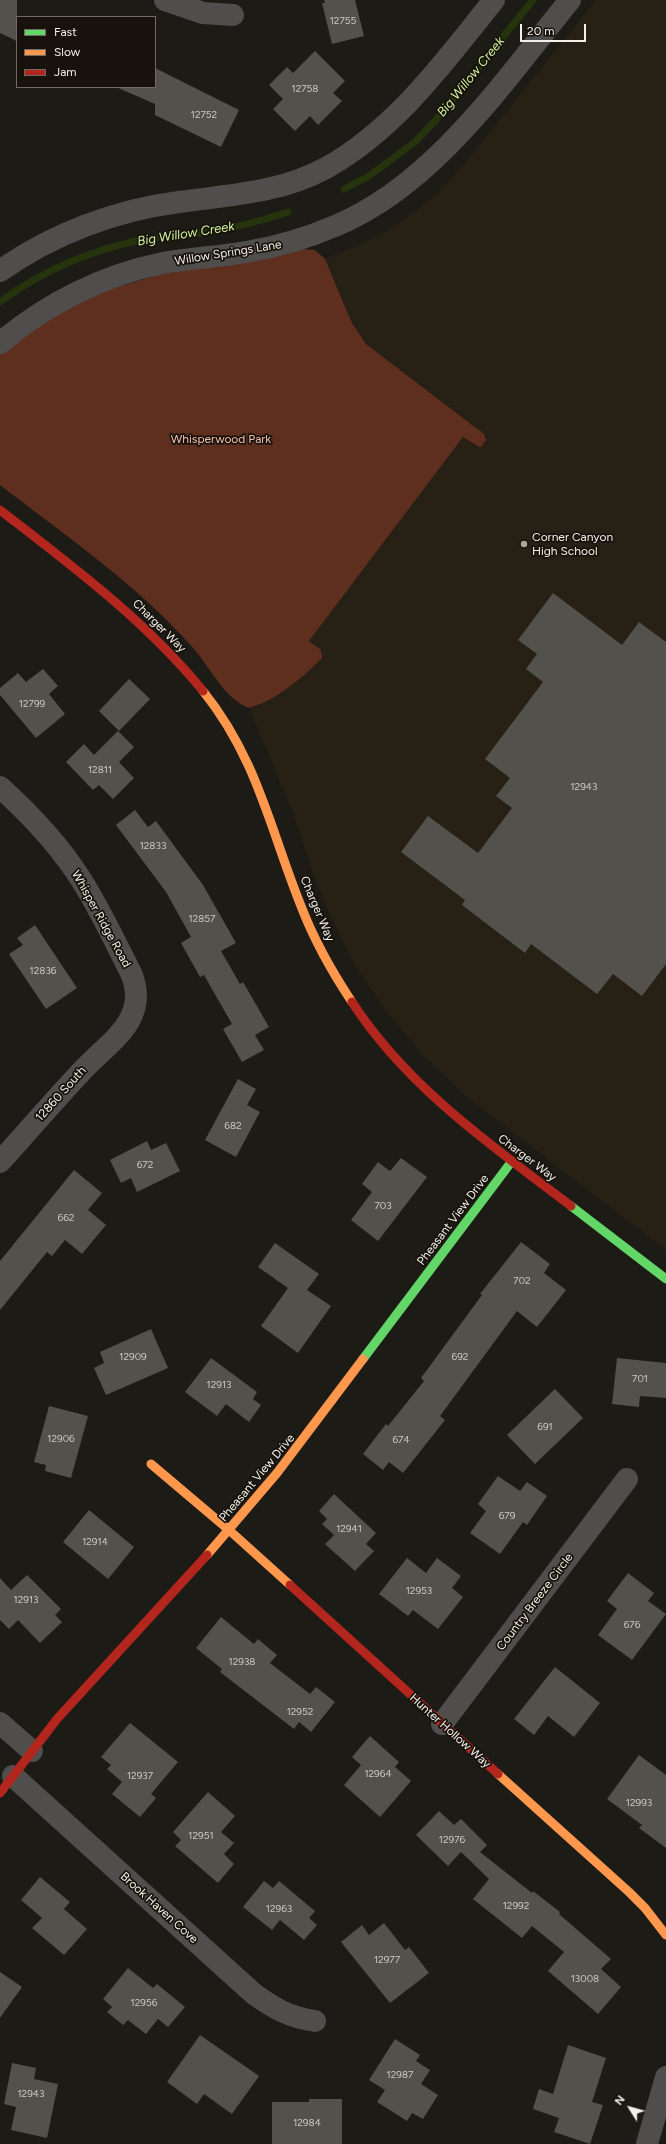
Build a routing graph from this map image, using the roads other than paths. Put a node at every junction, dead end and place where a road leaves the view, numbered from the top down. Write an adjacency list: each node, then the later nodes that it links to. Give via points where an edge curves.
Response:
1 (165, 0): 4 (street, via 202,13)
2 (494, 0): 5 (street, via 399,112 352,152 325,168 298,180 264,190 153,206 102,220 70,232)
3 (570, 0): 6 (street, Willow Springs Lane, via 466,127 442,152 393,194 367,210 336,226 290,242 247,252 161,263 98,283 40,313)
4 (233, 15)
5 (0, 271)
6 (0, 343)
7 (0, 510): 10 (street, Charger Way, via 131,614 165,646 203,692 235,738 266,805 306,917 347,995 382,1044 407,1072 462,1123)
8 (0, 787): 9 (street, Whisper Ridge Road, via 38,824 70,863 83,882 132,975 137,989 136,1004)
9 (124, 1028): 11 (street, 12860 South, via 80,1072)
10 (512, 1161): 12 (street, Charger Way); 15 (street, Pheasant View Drive, via 305,1438)
11 (0, 1162)
12 (666, 1279)
13 (152, 1464): 15 (street, Hunter Hollow Way)
14 (627, 1479): 17 (street, Country Breeze Circle)
15 (229, 1530): 17 (street, Hunter Hollow Way); 18 (street, Pheasant View Drive, via 57,1719)
16 (0, 1723): 18 (street)
17 (442, 1724): 20 (street, Hunter Hollow Way, via 629,1892)
18 (32, 1751): 19 (street, Pheasant View Drive)
19 (6, 1785): 21 (street, Brook Haven Cove, via 254,1994 293,2017)
20 (664, 1927)
21 (314, 2021)
22 (666, 2077): 23 (street)
23 (647, 2144)

